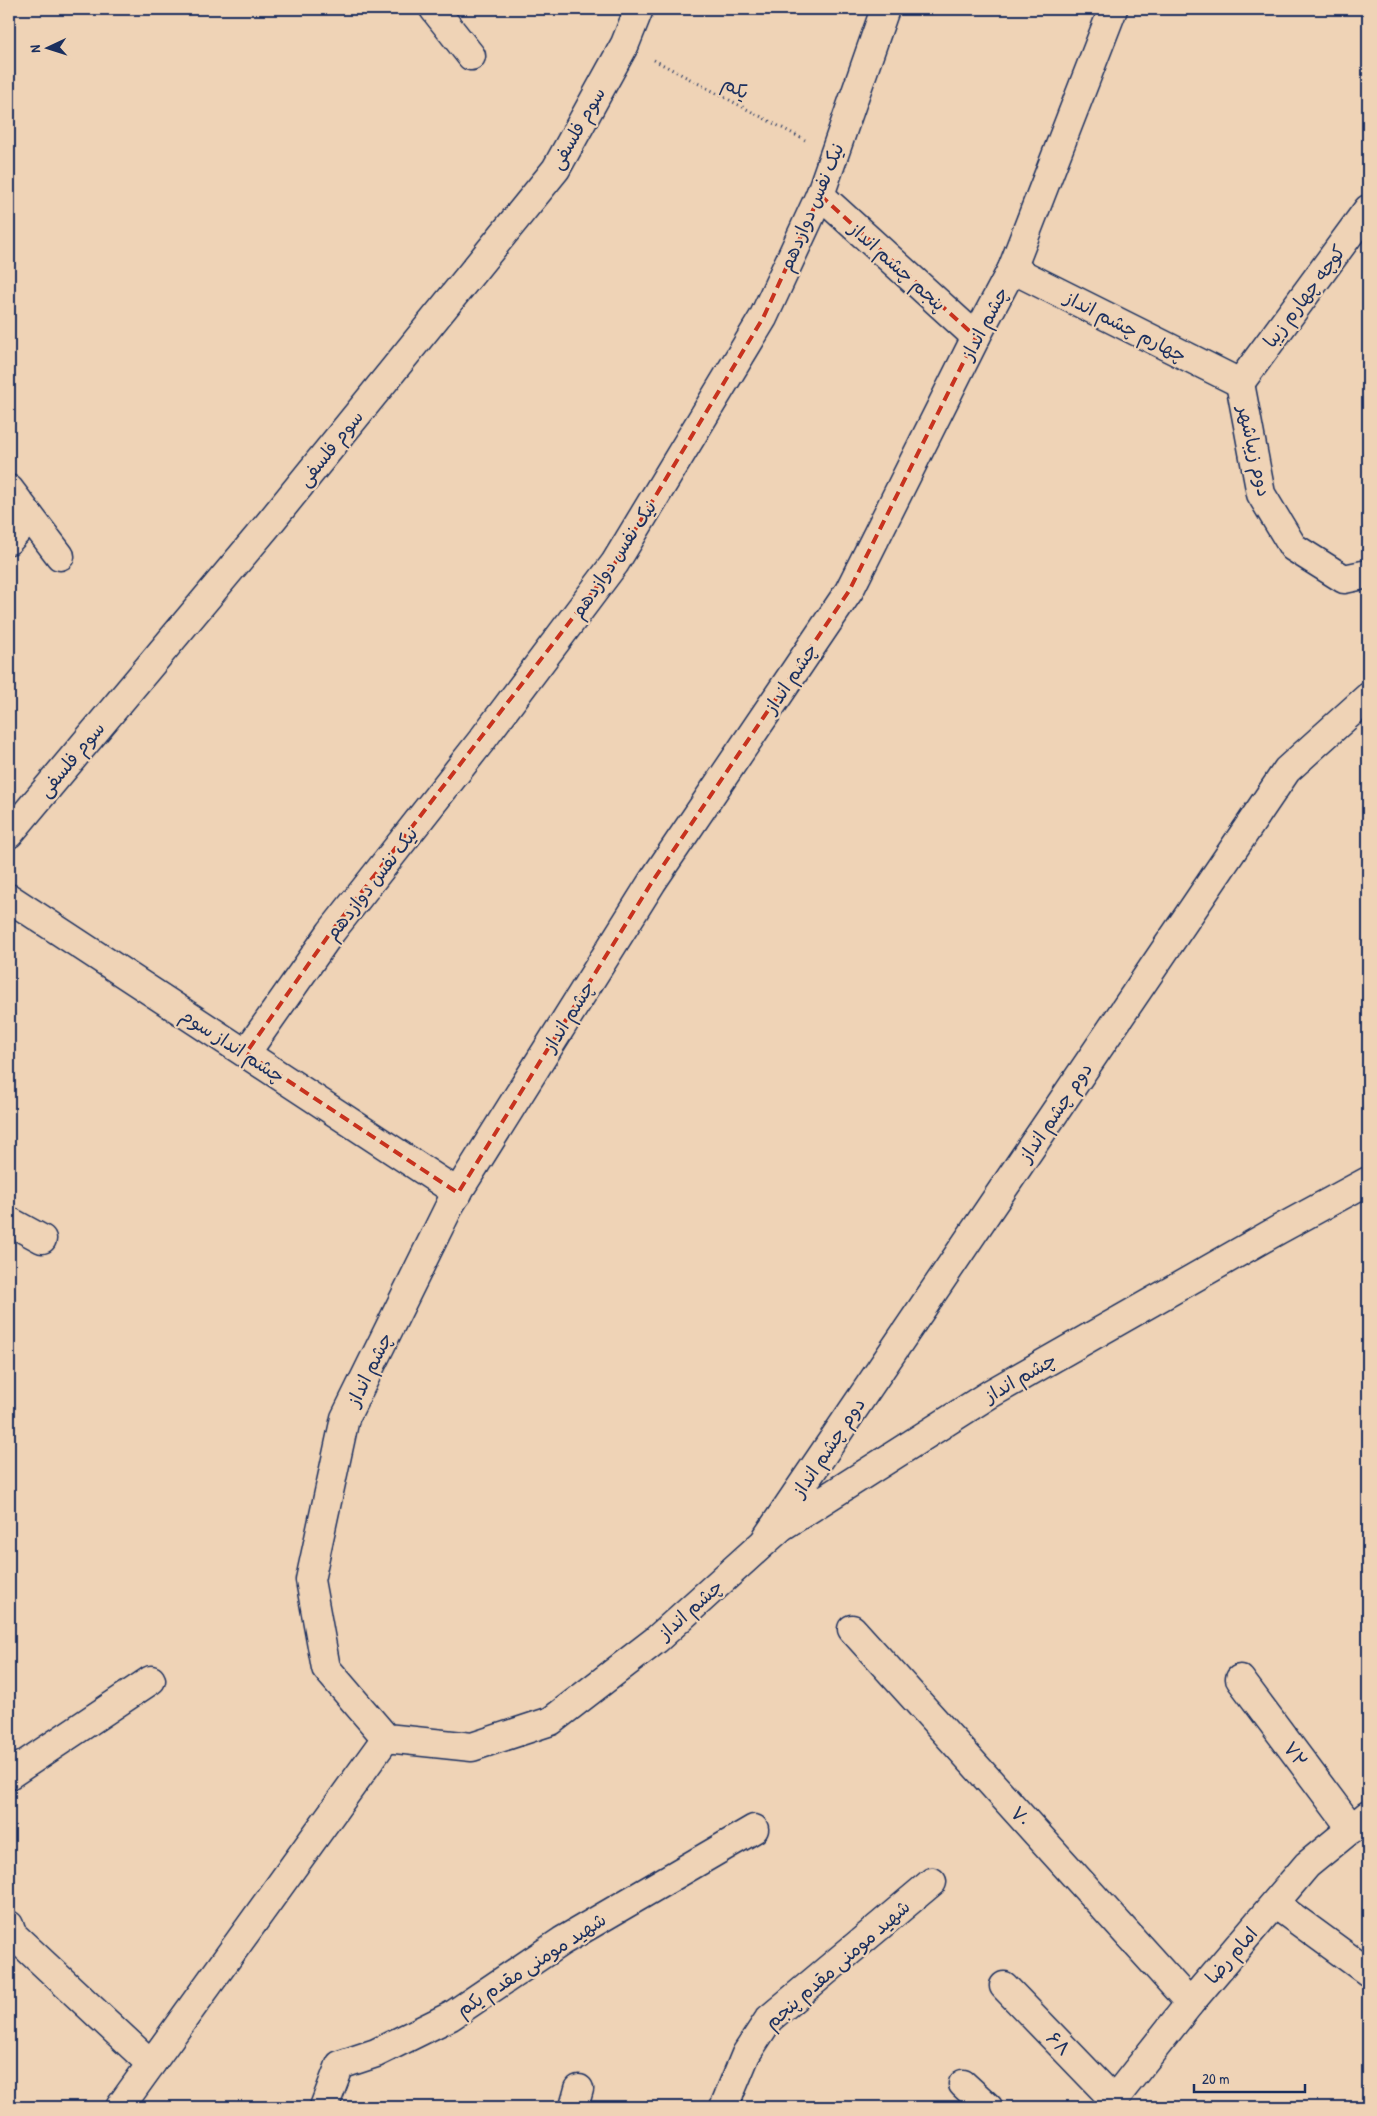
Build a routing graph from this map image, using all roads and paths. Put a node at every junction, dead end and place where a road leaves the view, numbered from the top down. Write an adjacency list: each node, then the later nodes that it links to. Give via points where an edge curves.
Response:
1 (434, 9): 6 (street)
2 (639, 9): 5 (street, سوم فلسفی)
3 (885, 9): 7 (street, نیک نفس دوازدهم)
4 (1113, 9): 10 (street, چشم انداز)
5 (625, 44): 7 (path, یکم); 19 (street, سوم فلسفی, via 556,169 267,526)
6 (471, 56)
7 (834, 155): 8 (street, نیک نفس دوازدهم)
8 (820, 195): 11 (street, پنجم چشم انداز); 21 (street, نیک نفس دوازدهم, via 764,318 615,563 482,740 331,932)
9 (1368, 210): 12 (street, کوچه چهارم زیبا)
10 (1012, 269): 11 (street, چشم انداز); 12 (street, چهارم چشم انداز)
11 (976, 337): 23 (street, چشم انداز, via 849,590 652,882)
12 (1240, 383): 17 (street, دوم زیباشهر, via 1261,494 1293,547 1344,579)
13 (9, 489): 14 (street)
14 (30, 517): 15 (street); 16 (street)
15 (9, 540)
16 (60, 556)
17 (1368, 574)
18 (1368, 697): 26 (street, دوم چشم انداز, via 1287,770)
19 (9, 834)
20 (9, 898): 21 (street, چشم انداز سوم)
21 (246, 1054): 23 (street, چشم انداز سوم)
22 (1368, 1181): 26 (street, چشم انداز, via 990,1394 782,1527)
23 (458, 1193): 30 (street, چشم انداز, via 345,1418 310,1580 326,1668)
24 (9, 1221): 25 (street)
25 (42, 1239)
26 (762, 1545): 30 (street, چشم انداز, via 656,1640 551,1721 472,1747)
27 (852, 1629): 39 (street, ۷۰)
28 (1240, 1679): 32 (street, ۷۲)
29 (151, 1680): 31 (street)
30 (386, 1738): 40 (street)
31 (9, 1775)
32 (1360, 1822): 35 (street, امام رضا, via 1308,1865)
33 (754, 1829): 44 (street, شهید مومنی مقدم یکم, via 562,1941 451,2016 376,2054 340,2065)
34 (932, 1882): 45 (street, شهید مومنی مقدم پنجم, via 769,2019 746,2054)
35 (1275, 1904): 37 (street); 39 (street, امام رضا)
36 (9, 1925): 40 (street, via 12,1934)
37 (1368, 1972)
38 (1004, 1986): 42 (street, ۶۸)
39 (1190, 2003): 42 (street, امام رضا)
40 (151, 2064): 43 (street)
41 (963, 2084): 46 (street)
42 (1111, 2104)
43 (120, 2107)
44 (324, 2107)
45 (724, 2107)
46 (988, 2107)

